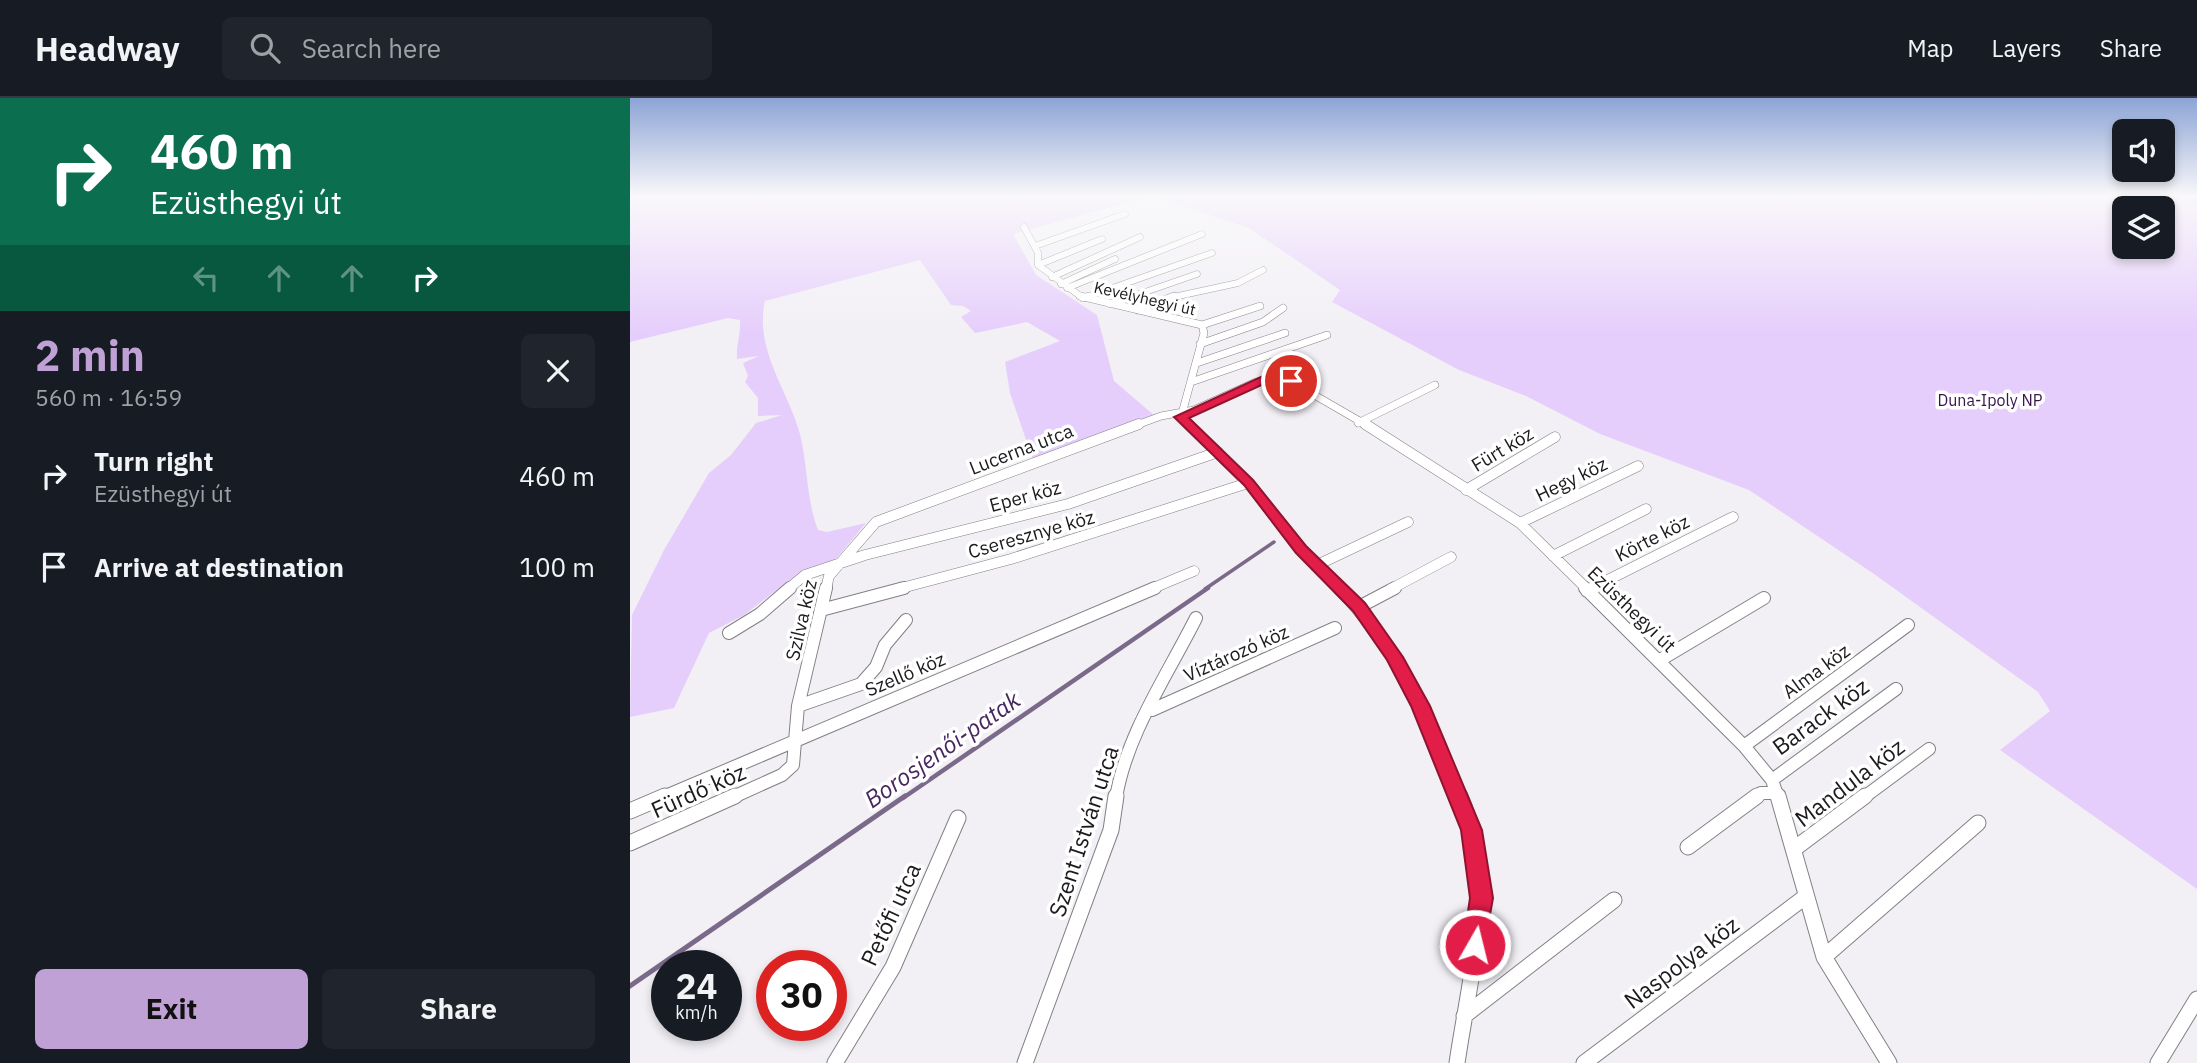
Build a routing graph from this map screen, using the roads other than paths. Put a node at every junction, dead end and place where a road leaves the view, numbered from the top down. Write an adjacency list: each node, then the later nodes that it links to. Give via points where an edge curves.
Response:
1 (1032, 241): 6 (street)
2 (1049, 241): 6 (street)
3 (1097, 241): 9 (street)
4 (1131, 241): 12 (street)
5 (1183, 241): 13 (street)
6 (1035, 246): 9 (street)
7 (1212, 253): 14 (street)
8 (1115, 259): 13 (street)
9 (1038, 265): 12 (street, Kevélyhegyi út)
10 (1263, 270): 18 (street, via 1253,278)
11 (1197, 274): 15 (street)
12 (1052, 277): 13 (street, Kevélyhegyi út)
13 (1064, 286): 14 (street, Kevélyhegyi út)
14 (1083, 299): 15 (street, Kevélyhegyi út)
15 (1108, 305): 18 (street, Kevélyhegyi út)
16 (1260, 306): 19 (street)
17 (1283, 308): 22 (street, via 1263,322)
18 (1136, 310): 19 (street, Kevélyhegyi út)
19 (1202, 325): 22 (street, Kevélyhegyi út, via 1205,333)
20 (1285, 333): 23 (street)
21 (1327, 335): 24 (street)
22 (1200, 344): 23 (street, Kevélyhegyi út)
23 (1197, 363): 24 (street, Kevélyhegyi út)
24 (1191, 382): 26 (street, Kevélyhegyi út)
25 (1435, 385): 27 (street)
26 (1181, 417): 27 (street, Ezüsthegyi út, via 1280,377); 29 (street); 35 (street, Lucerna utca, via 1153,419)
27 (1358, 423): 32 (street, Ezüsthegyi út)
28 (1555, 437): 32 (street, Fürt köz)
29 (1218, 452): 31 (street); 40 (street, Eper köz, via 1068,504)
30 (1638, 466): 37 (street, Hegy köz)
31 (1248, 482): 41 (street); 46 (street, Cseresznye köz, via 1011,559)
32 (1466, 490): 37 (street, Ezüsthegyi út)
33 (1646, 509): 38 (street)
34 (1733, 517): 43 (street, Körte köz)
35 (876, 522): 40 (street, Szilva köz)
36 (1408, 522): 41 (street)
37 (1520, 523): 38 (street, Ezüsthegyi út)
38 (1553, 556): 43 (street, Ezüsthegyi út)
39 (1451, 557): 45 (street)
40 (838, 564): 46 (street, Szilva köz, via 829,576); 51 (street, Eper köz, via 796,580 760,614)
41 (1315, 566): 45 (street)
42 (1194, 571): 56 (street, Szellő köz)
43 (1587, 591): 52 (street, Ezüsthegyi út)
44 (1764, 598): 52 (street)
45 (1359, 607): 71 (street, via 1421,706 1471,830 1481,898)
46 (821, 610): 54 (street, Szilva köz)
47 (1196, 618): 55 (street, Szent István utca)
48 (906, 620): 54 (street, via 860,684)
49 (1908, 625): 57 (street, Alma köz)
50 (1335, 628): 55 (street, Víztározó köz)
51 (729, 633)
52 (1660, 660): 57 (street, Ezüsthegyi út)
53 (1896, 690): 60 (street, Barack köz)
54 (799, 706): 56 (street, Szilva köz)
55 (1152, 710): 73 (street, Szent István utca, via 1119,780 1111,830)
56 (794, 743): 59 (street, Szilva köz, via 793,765); 61 (street, Szellő köz)
57 (1744, 746): 60 (street, Ezüsthegyi út)
58 (1929, 749): 66 (street, Mandula köz)
59 (782, 775): 64 (street, Fürdő köz)
60 (1774, 787): 65 (street, Barack köz); 66 (street, Ezüsthegyi út)
61 (630, 811)
62 (958, 818): 72 (street, Petőfi utca, via 893,967)
63 (1978, 823): 69 (street)
64 (630, 843)
65 (1688, 847)
66 (1794, 849): 67 (street, Ezüsthegyi út)
67 (1805, 897): 69 (street, Ezüsthegyi út); 75 (street, Naspolya köz)
68 (1615, 900): 71 (street)
69 (1825, 957): 76 (street, Ezüsthegyi út)
70 (2197, 999): 77 (street)
71 (1464, 1016): 74 (street)
72 (835, 1063)
73 (1026, 1063)
74 (1457, 1063)
75 (1584, 1063)
76 (1889, 1063)
77 (2158, 1063)

